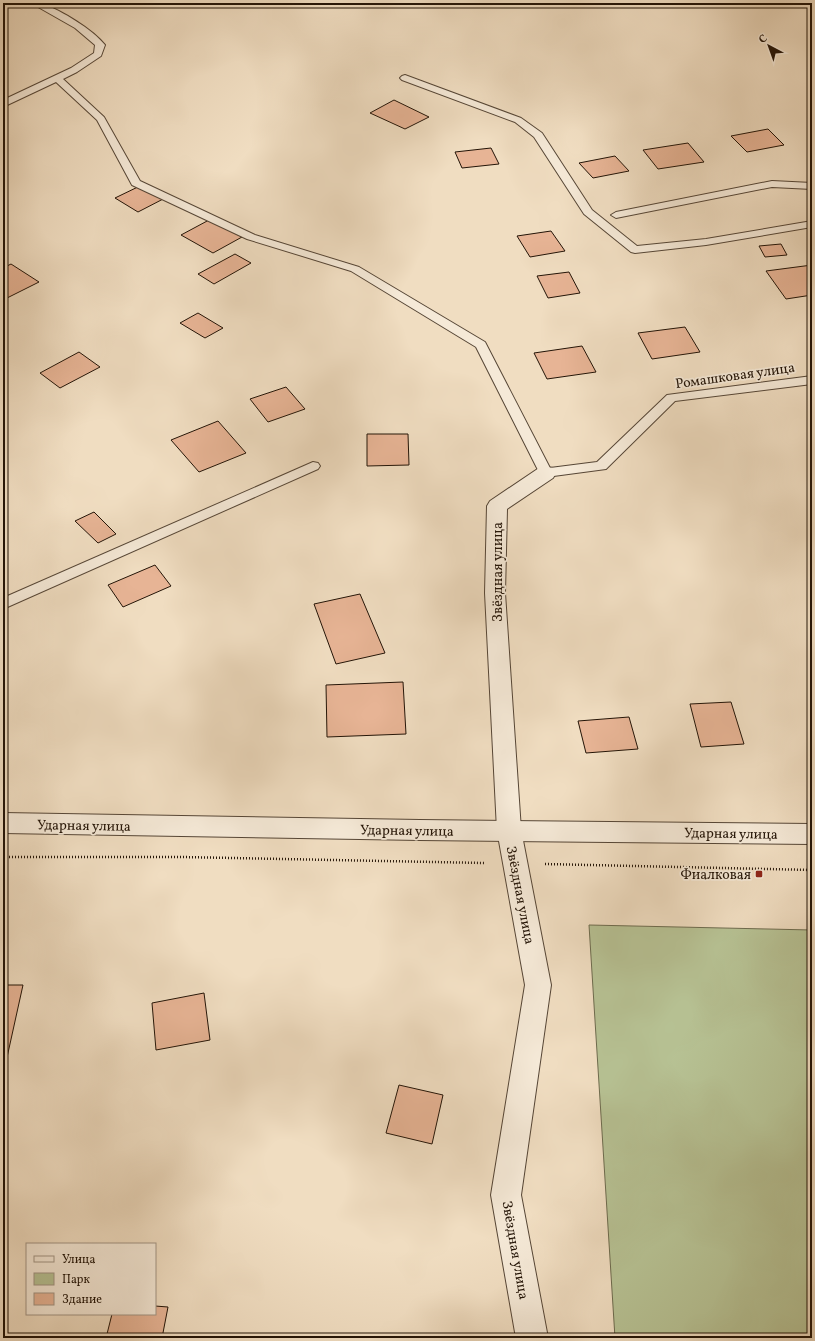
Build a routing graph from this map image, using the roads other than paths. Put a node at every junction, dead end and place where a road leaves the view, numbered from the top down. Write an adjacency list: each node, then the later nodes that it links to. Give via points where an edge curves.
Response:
1 (35, 3): 2 (lane, via 77,25 100,45 98,54)
2 (57, 78): 4 (lane); 10 (lane, via 101,119 136,182 251,237 355,269 481,345)
3 (404, 78): 7 (lane, via 518,120 538,135 588,212 635,250 706,242)
4 (3, 104)
5 (812, 186): 6 (lane, via 772,184)
6 (616, 215)
7 (812, 224)
8 (812, 380): 10 (lane, Ромашковая улица, via 671,398 601,466)
9 (313, 466): 11 (lane)
10 (546, 473): 13 (street, Звёздная улица, via 497,506 495,593)
11 (3, 604)
12 (3, 823): 13 (street, Ударная улица)
13 (509, 830): 14 (street, Ударная улица); 15 (street, Звёздная улица, via 538,985 506,1195)
14 (812, 834)
15 (532, 1338)

